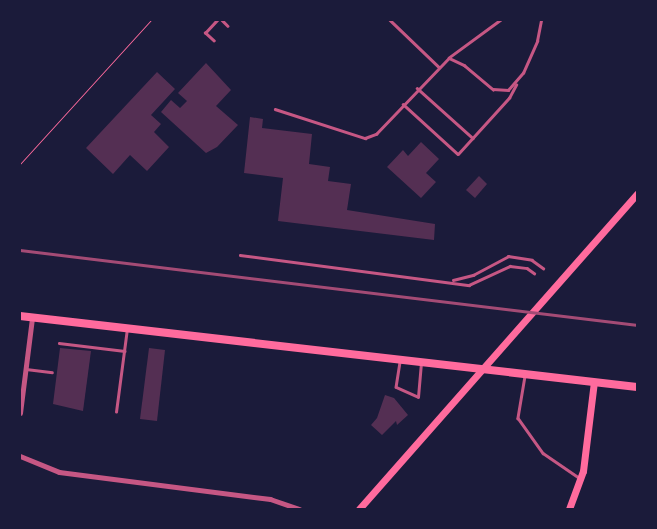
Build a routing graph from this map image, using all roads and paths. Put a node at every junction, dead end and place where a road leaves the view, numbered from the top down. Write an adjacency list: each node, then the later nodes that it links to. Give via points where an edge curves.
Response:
1 (151, 20): 16 (path)
2 (217, 20): 8 (lane, via 205,33)
3 (222, 20): 7 (lane)
4 (390, 20): 10 (lane)
5 (501, 20): 9 (lane)
6 (541, 20): 11 (lane, via 537,41)
7 (228, 26)
8 (214, 41)
9 (449, 58): 10 (lane); 11 (lane, via 464,65 493,89 508,90)
10 (440, 67): 12 (lane)
11 (516, 85): 15 (lane, via 509,98)
12 (417, 88): 13 (lane); 15 (lane)
13 (403, 104): 14 (lane, via 376,134 365,138); 15 (lane, via 458,154)
14 (275, 109)
15 (473, 138)
16 (20, 164)
17 (637, 194): 41 (main road)
18 (240, 254): 23 (lane)
19 (498, 260): 20 (lane); 21 (lane, via 520,256); 23 (lane, via 473,275)
20 (501, 268): 22 (lane, via 518,265); 23 (lane, via 468,285)
21 (543, 268)
22 (534, 273)
23 (451, 280)
24 (20, 316): 25 (main road)
25 (32, 318): 26 (main road); 31 (street)
26 (127, 329): 28 (lane); 29 (main road)
27 (59, 343): 28 (lane)
28 (125, 351): 36 (lane)
29 (400, 360): 30 (main road); 30 (lane, via 396,387 418,397)
30 (421, 362): 33 (main road)
31 (26, 369): 32 (lane); 37 (street)
32 (52, 372)
33 (525, 374): 34 (main road); 39 (lane, via 518,418 543,454)
34 (594, 382): 35 (main road); 39 (main road)
35 (637, 387)
36 (116, 412)
37 (20, 413)
38 (20, 456): 40 (street, via 59,472 262,498)
39 (580, 478): 42 (main road)
40 (299, 509)
41 (359, 509)
42 (569, 509)

